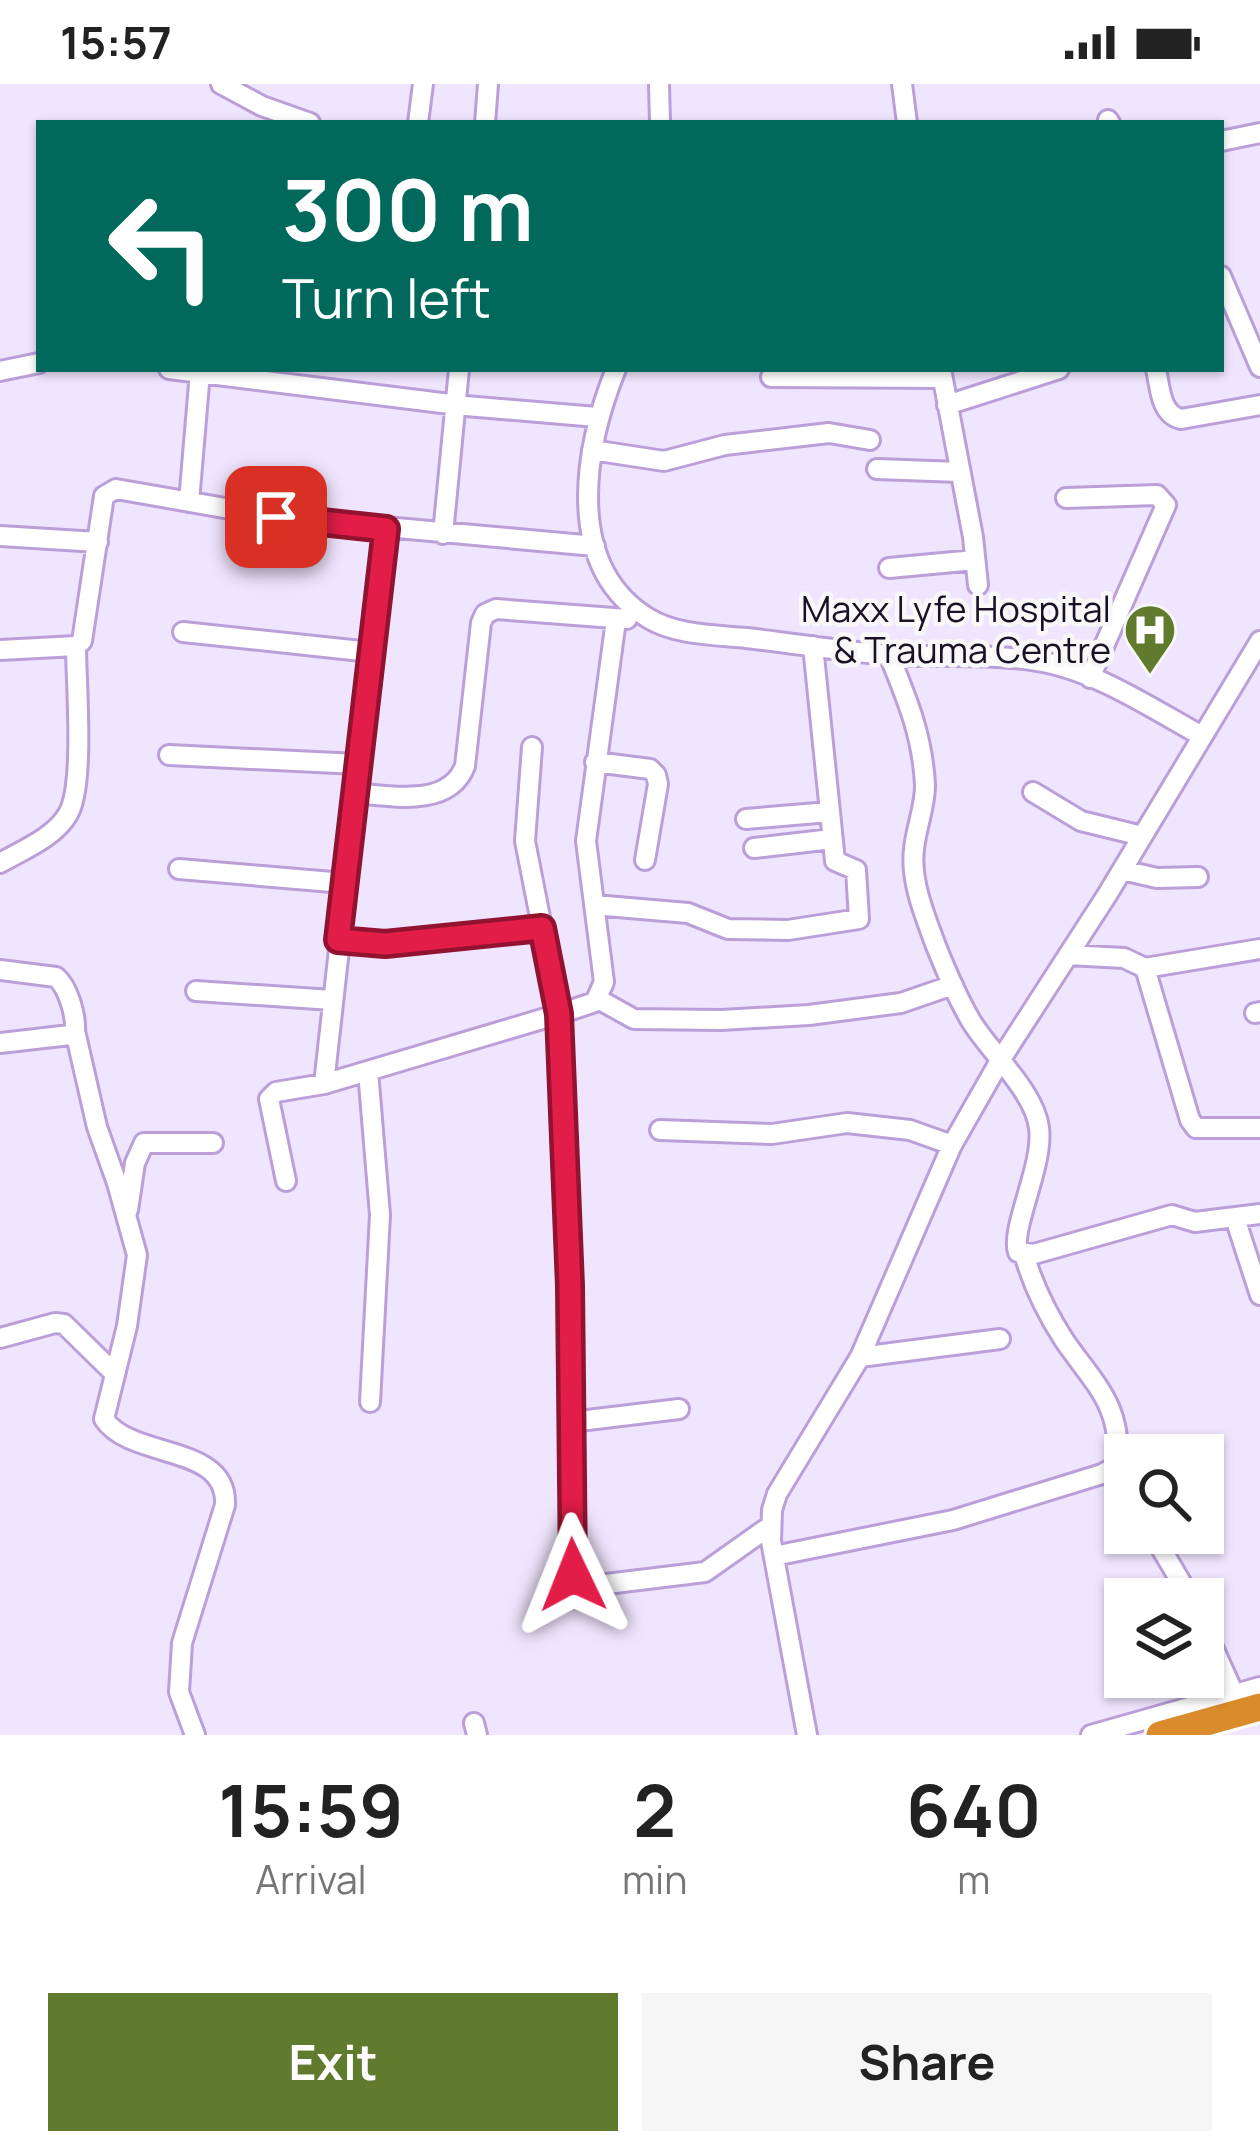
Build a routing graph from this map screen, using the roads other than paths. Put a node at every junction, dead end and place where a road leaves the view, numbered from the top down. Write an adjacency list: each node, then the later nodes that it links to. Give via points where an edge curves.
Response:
1 (221, 84): 7 (street)
2 (423, 84): 8 (street)
3 (488, 84): 9 (street)
4 (659, 84): 10 (street)
5 (923, 84): 6 (street)
6 (902, 85): 11 (street)
7 (301, 120)
8 (418, 120)
9 (484, 120)
10 (660, 120)
11 (907, 120)
12 (1260, 134): 13 (street)
13 (1224, 140)
14 (1224, 283): 16 (street)
15 (36, 364): 17 (street)
16 (1260, 367)
17 (0, 370)
18 (200, 372): 25 (street); 34 (street)
19 (459, 372): 25 (street)
20 (615, 372): 28 (street)
21 (1049, 372): 26 (street)
22 (1157, 372): 27 (street, via 1172,417)
23 (942, 374): 24 (street); 26 (street)
24 (770, 377)
25 (455, 404): 28 (street); 36 (street)
26 (947, 404): 32 (street)
27 (1260, 405)
28 (597, 417): 30 (street)
29 (869, 440): 30 (street, via 829,433 664,461)
30 (592, 450): 39 (street, via 588,529)
31 (877, 469): 32 (street)
32 (960, 472): 40 (street)
33 (1066, 498): 53 (street, via 1157,495 1166,506)
34 (189, 502): 35 (street); 38 (street, via 109,490)
35 (386, 529): 36 (street); 50 (street)
36 (442, 534): 39 (street)
37 (0, 536): 38 (street)
38 (98, 542): 47 (street, via 86,634)
39 (595, 546): 43 (street, via 607,576)
40 (975, 560): 41 (street); 42 (street)
41 (889, 568)
42 (978, 585)
43 (643, 614): 44 (street); 48 (street, via 672,628)
44 (616, 620): 57 (street); 60 (street, via 485,614 460,780 416,797)
45 (183, 632): 50 (street)
46 (1260, 641): 52 (street)
47 (76, 646): 49 (street); 67 (street, via 77,778 69,814)
48 (813, 646): 51 (street); 61 (street)
49 (0, 650)
50 (371, 652): 58 (street)
51 (889, 655): 53 (street, via 1032,660); 79 (street, via 920,733 925,789 914,876)
52 (1254, 665): 54 (street)
53 (1090, 678): 54 (street)
54 (1202, 736): 63 (street)
55 (532, 746): 73 (street, via 524,841)
56 (169, 755): 58 (street)
57 (596, 762): 66 (street, via 656,775); 72 (street, via 586,841)
58 (358, 764): 60 (street)
59 (1033, 792): 63 (street, via 1081,821)
60 (355, 793): 71 (street)
61 (830, 812): 62 (street); 64 (street)
62 (746, 819)
63 (1142, 836): 69 (street)
64 (832, 839): 65 (street); 72 (street, via 835,861 856,871 861,910 854,922 728,928 688,913)
65 (754, 848)
66 (645, 860)
67 (0, 862)
68 (179, 868): 71 (street)
69 (1122, 870): 70 (street); 76 (street)
70 (1198, 877)
71 (344, 883): 74 (street)
72 (594, 905): 81 (street, via 604,982)
73 (542, 928): 74 (street, via 385,944); 83 (street)
74 (338, 940): 82 (street)
75 (1260, 949): 77 (street)
76 (1068, 955): 77 (street, via 1124,958); 86 (street)
77 (1145, 968): 89 (street, via 1190,1120 1203,1130)
78 (0, 970): 84 (street, via 56,977)
79 (953, 985): 81 (street, via 901,1003 721,1020 634,1019); 86 (street)
80 (196, 991): 82 (street)
81 (598, 999): 83 (street)
82 (332, 1000): 88 (street)
83 (559, 1014): 87 (street); 105 (street)
84 (75, 1031): 85 (street); 95 (street)
85 (0, 1043)
86 (1001, 1059): 92 (street); 97 (street, via 1040,1129 1034,1184 1016,1236)
87 (368, 1071): 88 (street); 103 (street, via 380,1215)
88 (324, 1084): 93 (street, via 269,1099)
89 (1260, 1128)
90 (660, 1130): 92 (street, via 772,1134 847,1123 910,1130)
91 (212, 1143): 95 (street, via 145,1143)
92 (952, 1145): 101 (street)
93 (286, 1180)
94 (1260, 1214): 96 (street)
95 (127, 1215): 102 (street, via 136,1274)
96 (1235, 1218): 97 (street, via 1172,1215); 98 (street)
97 (1024, 1254): 106 (street, via 1040,1300 1111,1405)
98 (1258, 1282)
99 (0, 1338): 102 (street, via 64,1324)
100 (1000, 1339): 101 (street)
101 (860, 1357): 108 (street, via 784,1479)
102 (114, 1373): 114 (street, via 104,1407 109,1427 207,1468 226,1490 180,1657 182,1708)
103 (370, 1402)
104 (679, 1409): 105 (street)
105 (571, 1421): 108 (street, via 571,1562 579,1585 705,1572)
106 (1117, 1434)
107 (1104, 1473): 109 (street, via 953,1520)
108 (770, 1526): 109 (street)
109 (774, 1556): 115 (street)
110 (1224, 1672): 112 (street)
111 (1260, 1687): 112 (street)
112 (1234, 1694): 116 (street)
113 (1260, 1707): 117 (highway)
114 (195, 1735)
115 (807, 1735)
116 (1091, 1735)
117 (1160, 1735)

